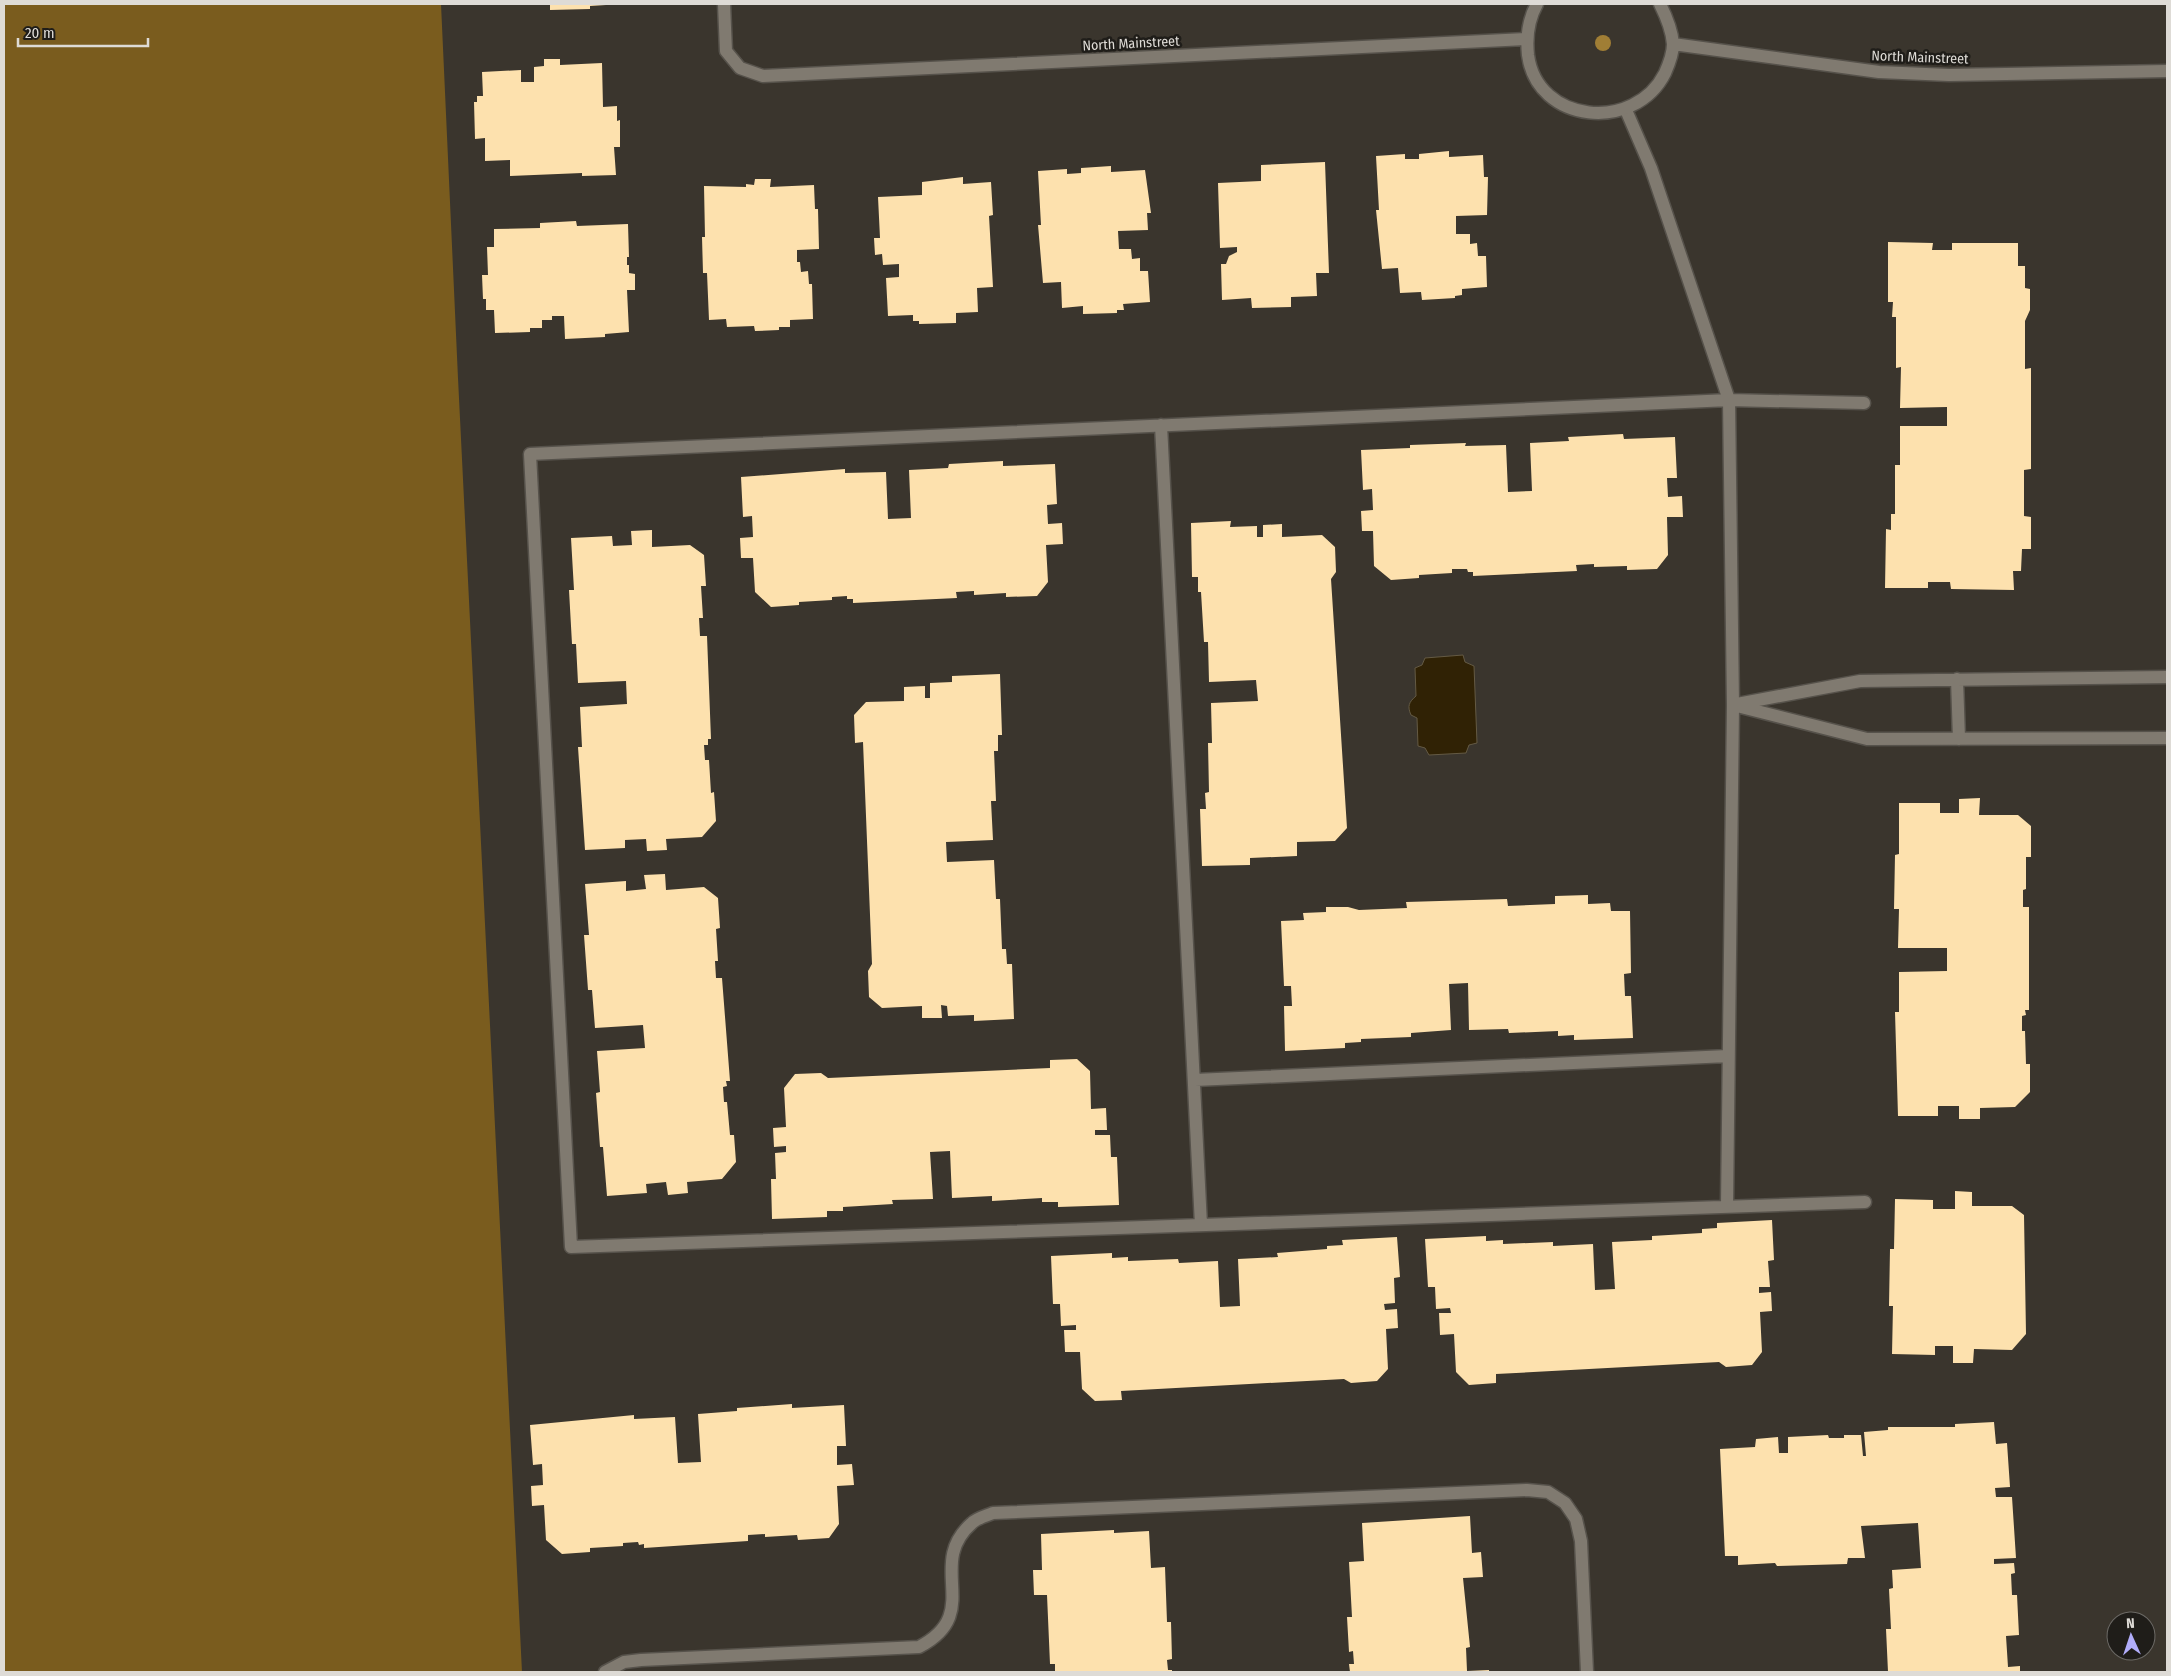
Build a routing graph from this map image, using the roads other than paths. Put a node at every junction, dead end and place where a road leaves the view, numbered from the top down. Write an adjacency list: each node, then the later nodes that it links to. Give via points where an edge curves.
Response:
1 (724, 4): 4 (street, North Mainstreet, via 726,51 740,68 763,76)
2 (1537, 4): 4 (street, via 1530,16)
3 (1660, 4): 5 (street)
4 (1526, 39): 7 (street, via 1529,63 1540,84 1557,101 1579,111 1602,114)
5 (1673, 44): 6 (street, North Mainstreet, via 1879,72 1949,75); 7 (street, via 1669,65 1660,84 1645,99)
6 (2167, 71)
7 (1626, 110): 8 (street, via 1651,168)
8 (1729, 400): 9 (street); 10 (street); 13 (street)
9 (1864, 403)
10 (1161, 425): 17 (street); 20 (street, via 530,454 571,1247)
11 (2167, 677): 12 (street)
12 (1957, 679): 13 (street, via 1860,681); 15 (street)
13 (1733, 704): 15 (street, via 1867,739); 16 (street)
14 (2167, 738): 15 (street)
15 (1959, 739)
16 (1728, 1056): 17 (street); 19 (street)
17 (1195, 1080): 20 (street)
18 (1865, 1202): 19 (street)
19 (1727, 1206): 20 (street)
20 (1201, 1225)
21 (605, 1672): 22 (street, via 624,1662 641,1660 919,1647 935,1639 947,1625 953,1607 950,1563 957,1541 972,1522 993,1513 1527,1490 1548,1492 1565,1503 1576,1519 1581,1541)
22 (1587, 1672)

